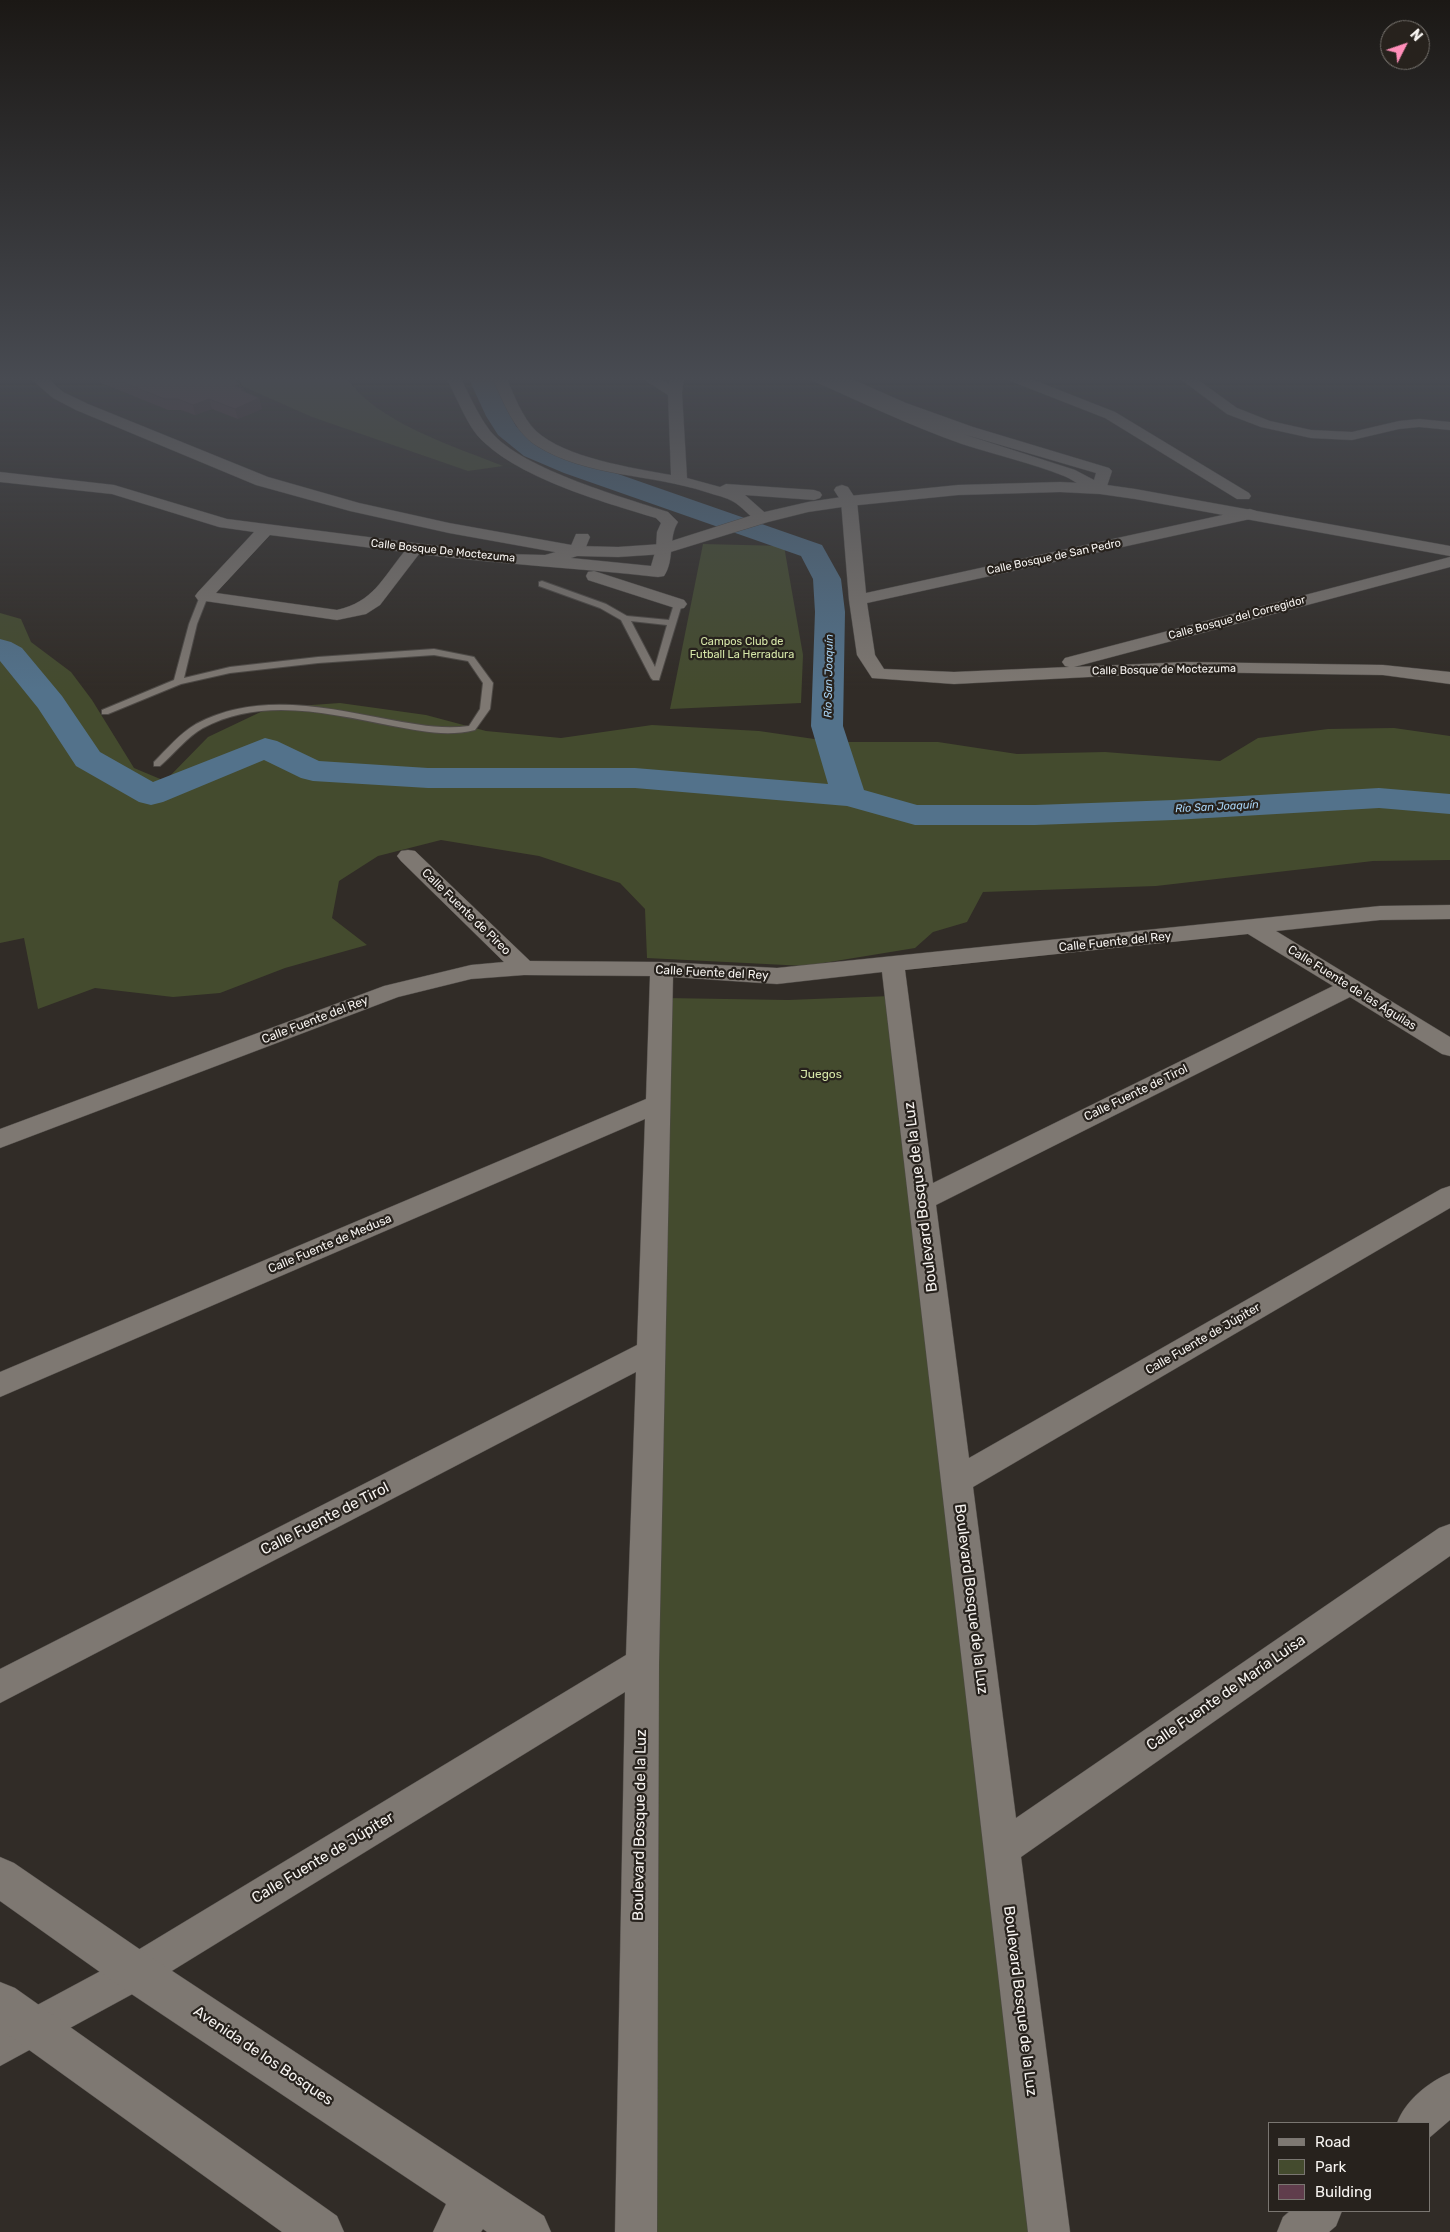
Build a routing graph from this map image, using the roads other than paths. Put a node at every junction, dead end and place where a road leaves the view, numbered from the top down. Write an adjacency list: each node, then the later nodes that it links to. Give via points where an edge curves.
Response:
1 (47, 481): 23 (street, Calle Bosque De Moctezuma, via 114,490 225,524)
2 (263, 481): 28 (main road, via 449,528)
3 (305, 481): 28 (main road, via 458,520)
4 (565, 481): 24 (street, via 601,496 662,514 670,522)
5 (679, 481): 11 (street)
6 (939, 481): 16 (main road)
7 (1085, 481): 13 (street)
8 (1102, 481): 13 (street)
9 (1159, 481): 14 (main road, via 1138,487)
10 (1219, 481): 17 (street)
11 (703, 486): 15 (street); 20 (street, via 739,498)
12 (1196, 488): 17 (main road)
13 (1100, 489): 14 (main road); 16 (main road, via 1060,487)
14 (1135, 494): 21 (main road)
15 (814, 495): 16 (main road); 20 (main road)
16 (845, 496): 20 (main road, via 808,507); 37 (street)
17 (1243, 496): 18 (main road)
18 (1262, 500)
19 (1328, 512): 27 (main road)
20 (757, 513): 30 (main road, via 702,528)
21 (1250, 514): 31 (main road); 37 (street, Calle Bosque de San Pedro)
22 (684, 524): 24 (main road)
23 (266, 529): 29 (street, Calle Bosque De Moctezuma); 36 (street)
24 (665, 529): 25 (main road); 30 (street)
25 (645, 532)
26 (626, 535): 28 (main road, via 597,538)
27 (1450, 535)
28 (580, 544): 30 (main road, via 618,552); 32 (street)
29 (415, 548): 32 (street, Calle Bosque De Moctezuma, via 501,559); 36 (street, via 374,601 360,610 337,615)
30 (664, 548): 34 (street)
31 (1450, 551)
32 (546, 560): 34 (street, Calle Bosque De Moctezuma); 38 (street)
33 (1450, 562): 41 (street, Calle Bosque del Corregidor)
34 (658, 572): 38 (street)
35 (542, 584): 39 (lane, via 603,606)
36 (204, 596): 43 (lane)
37 (858, 600): 41 (street, Calle Bosque de Moctezuma, via 866,655 878,674 954,678)
38 (678, 604): 40 (lane)
39 (625, 618): 40 (lane); 40 (lane, via 656,678)
40 (671, 623)
41 (1024, 674): 42 (street, Calle Bosque de Moctezuma, via 1185,668 1383,670)
42 (1450, 678)
43 (178, 682): 44 (lane); 45 (lane, via 230,670 434,652 471,659 488,683 485,708 472,728 444,731 299,707 266,706 230,712 199,726)
44 (105, 712)
45 (158, 764)
46 (408, 856): 50 (street, Calle Fuente de Pireo)
47 (1450, 912): 48 (street, Calle Fuente del Rey, via 1380,914)
48 (1255, 928): 49 (street, Calle Fuente del Rey); 52 (street, Calle Fuente de las Águilas)
49 (893, 965): 51 (street, Calle Fuente del Rey, via 777,976); 57 (street, Boulevard Bosque de la Luz)
50 (524, 968): 51 (street, Calle Fuente del Rey); 55 (street, Calle Fuente del Rey, via 470,972 392,991)
51 (662, 969): 54 (street, Boulevard Bosque de la Luz)
52 (1351, 987): 53 (street, Calle Fuente de las Águilas); 57 (street, Calle Fuente de Tirol)
53 (1450, 1048)
54 (659, 1103): 58 (street, Boulevard Bosque de la Luz); 59 (street, Calle Fuente de Medusa)
55 (0, 1139)
56 (1450, 1196): 60 (street, Calle Fuente de Júpiter)
57 (922, 1200): 60 (street, Boulevard Bosque de la Luz)
58 (651, 1351): 62 (street, Boulevard Bosque de la Luz); 63 (street, Calle Fuente de Tirol)
59 (0, 1385)
60 (956, 1481): 64 (street, Boulevard Bosque de la Luz)
61 (1450, 1538): 64 (street, Calle Fuente de María Luisa)
62 (642, 1663): 66 (street, Calle Fuente de Júpiter); 74 (street, Boulevard Bosque de la Luz)
63 (0, 1687)
64 (1002, 1849): 75 (street, Boulevard Bosque de la Luz)
65 (0, 1877): 66 (main road, Avenida de los Bosques)
66 (136, 1972): 67 (street, Calle Fuente de Júpiter); 71 (main road, Avenida de los Bosques)
67 (11, 2025): 72 (main road)
68 (1450, 2093): 69 (street)
69 (1418, 2122)
70 (1320, 2212): 76 (street)
71 (466, 2214): 73 (main road, Avenida de los Bosques)
72 (321, 2232)
73 (528, 2232)
74 (636, 2232)
75 (1049, 2232)
76 (1298, 2232)

